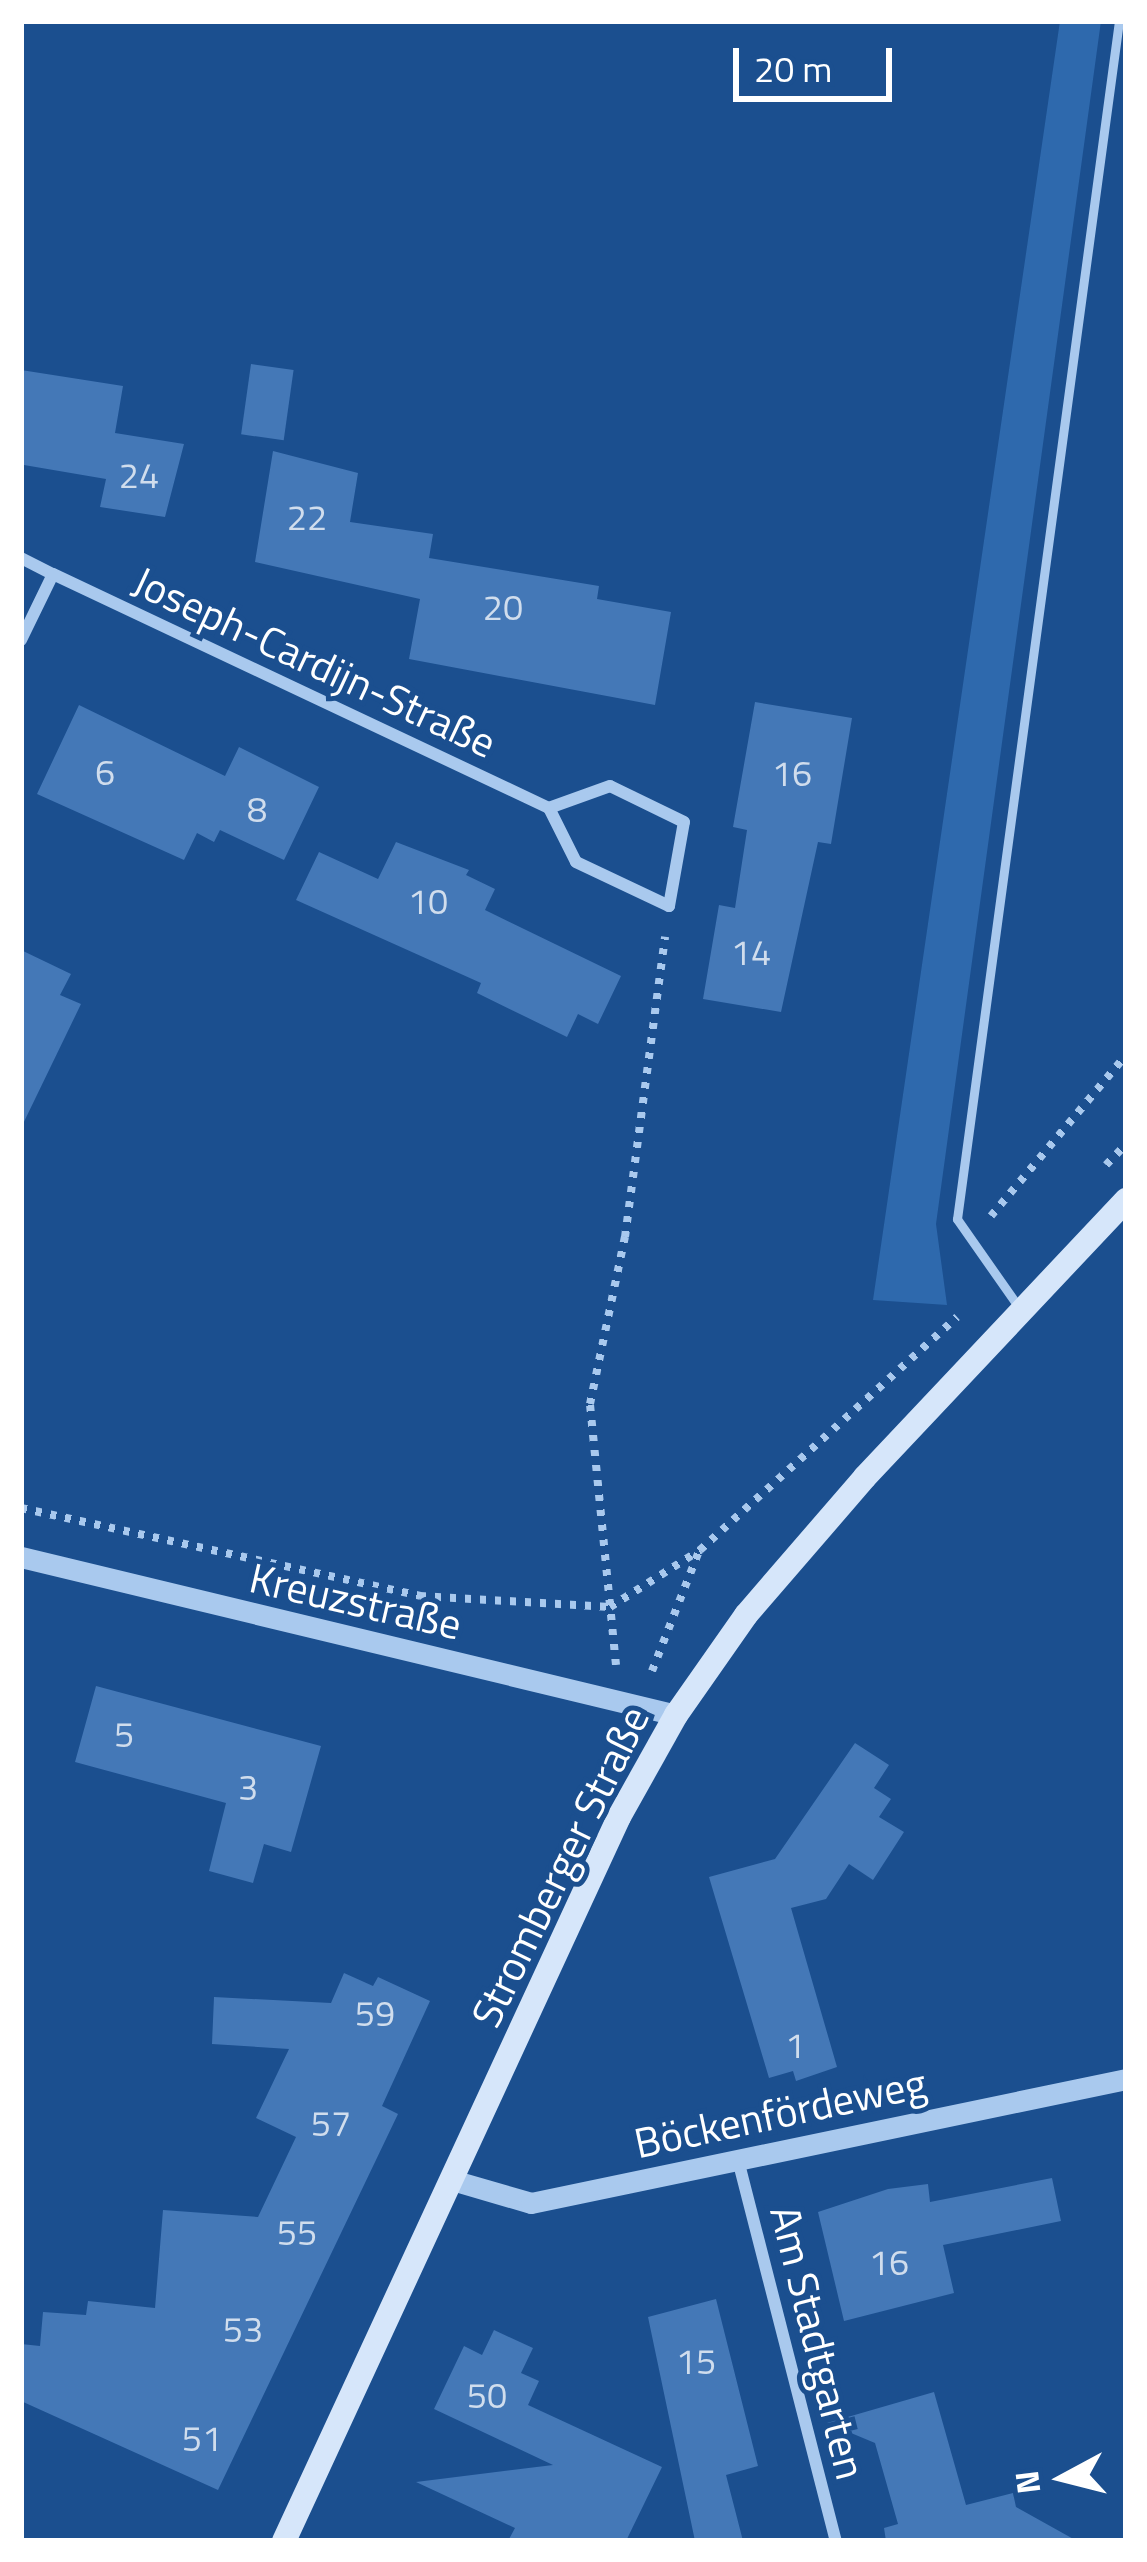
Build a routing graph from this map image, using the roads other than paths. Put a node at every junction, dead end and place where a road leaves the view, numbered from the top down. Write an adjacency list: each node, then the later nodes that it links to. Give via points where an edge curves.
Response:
1 (1119, 21): 7 (lane, via 957,1219)
2 (21, 558): 3 (street, Joseph-Cardijn-Straße)
3 (53, 574): 4 (street); 5 (street, Joseph-Cardijn-Straße)
4 (21, 640)
5 (549, 808): 5 (street, via 576,862 669,906 684,822 610,786)
6 (1126, 1200): 7 (main road, Stromberger Straße)
7 (1020, 1309): 9 (main road, Stromberger Straße, via 761,1598)
8 (21, 1557): 9 (street, Kreuzstraße)
9 (676, 1714): 12 (main road, Stromberger Straße, via 619,1817)
10 (1126, 2079): 11 (street, Böckenfördeweg)
11 (738, 2160): 12 (street, Böckenfördeweg, via 531,2203); 14 (street, Am Stadtgarten)
12 (452, 2180): 13 (main road, Stromberger Straße)
13 (284, 2541)
14 (836, 2541)

